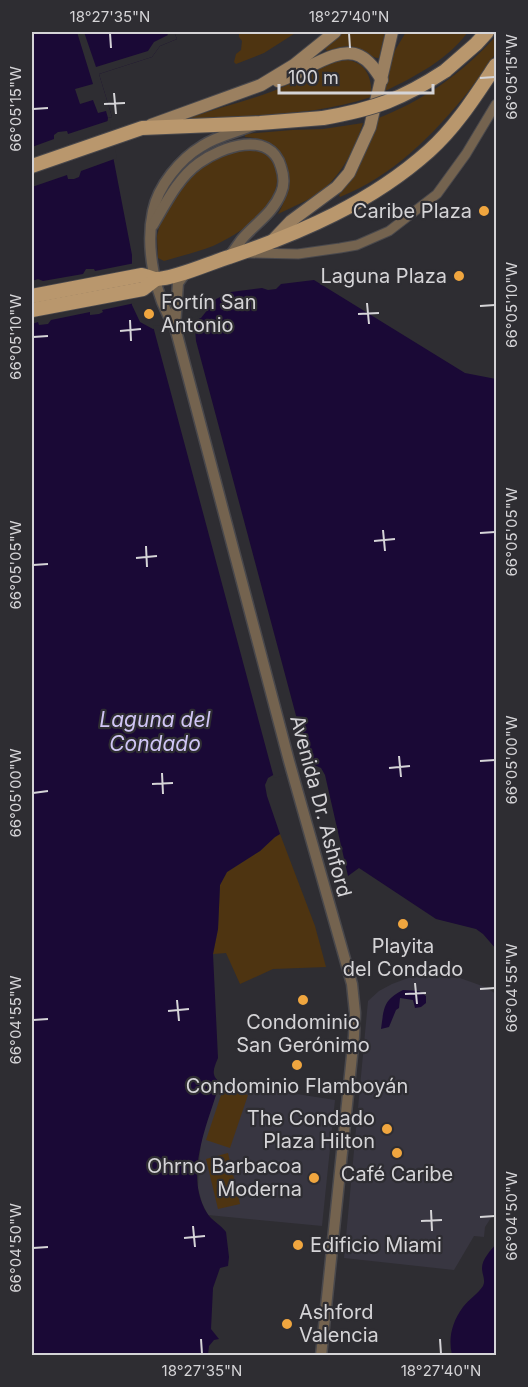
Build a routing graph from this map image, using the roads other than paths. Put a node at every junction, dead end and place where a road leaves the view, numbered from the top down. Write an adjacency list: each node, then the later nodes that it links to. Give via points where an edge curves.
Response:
1 (335, 32): 6 (main road)
2 (392, 32): 5 (main road)
3 (487, 32): 8 (main road, bridge, via 445,71 391,102 323,118)
4 (496, 65): 12 (main road, via 455,123 388,185 336,214)
5 (382, 80): 6 (main road, via 370,63 350,52 281,81); 12 (main road, via 370,128 349,173)
6 (261, 85): 9 (main road)
7 (496, 104): 13 (street, via 436,194 389,231 357,245 319,251)
8 (260, 123): 9 (main road); 11 (street, Avenida Dr. Ashford, via 203,145 185,159 159,195)
9 (142, 128): 10 (main road)
10 (32, 166)
11 (151, 228): 13 (street, via 170,194 197,164 228,148 262,146 280,161 285,178 270,213 242,239); 15 (street, Avenida Dr. Ashford)
12 (271, 242): 13 (main road)
13 (236, 255): 14 (main road)
14 (186, 272): 15 (main road); 19 (street, via 178,284)
15 (156, 279): 16 (main road); 19 (street, Avenida Dr. Ashford, via 166,314)
16 (143, 282): 17 (main road); 18 (main road)
17 (32, 296)
18 (32, 310)
19 (176, 327): 20 (street, Avenida Dr. Ashford, via 352,984 355,1013)
20 (321, 1356)

